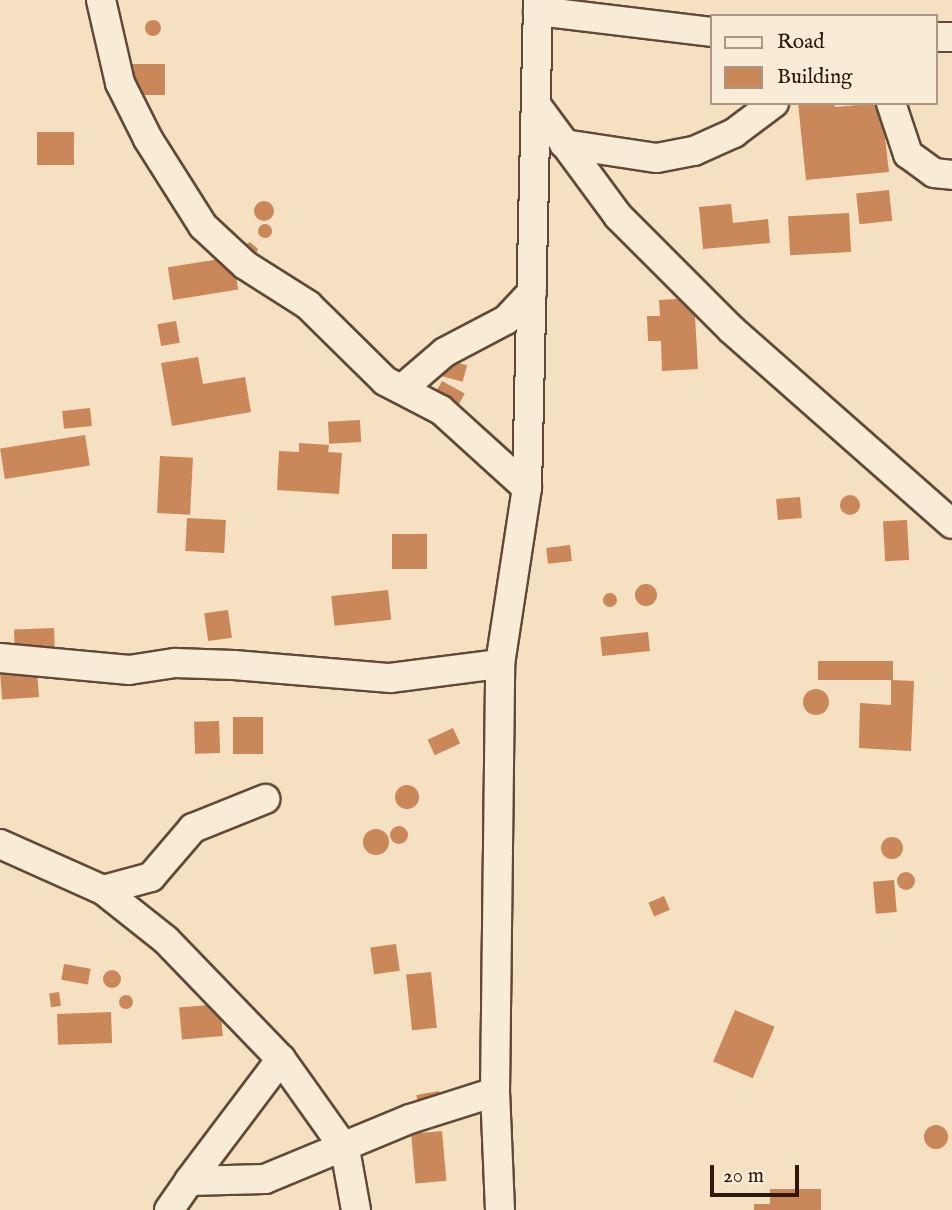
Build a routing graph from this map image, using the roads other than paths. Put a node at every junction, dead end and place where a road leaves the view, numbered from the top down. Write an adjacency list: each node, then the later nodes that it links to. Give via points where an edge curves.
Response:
1 (101, 0): 10 (street, via 120,83 148,139 203,226 245,265 309,305 385,381)
2 (538, 6): 3 (street); 6 (street)
3 (710, 32)
4 (771, 105): 7 (street, via 734,133 694,151 657,158)
5 (892, 105): 8 (street, via 908,155 934,173)
6 (537, 106): 7 (street); 9 (street)
7 (564, 144): 12 (street, via 618,216 732,330)
8 (952, 175)
9 (532, 292): 10 (street, via 506,320 445,352); 11 (street)
10 (403, 388): 11 (street, via 442,410)
11 (527, 488): 14 (street)
12 (952, 524)
13 (0, 658): 14 (street, via 129,670 175,663 390,678)
14 (500, 664): 19 (street)
15 (265, 799): 17 (street, via 193,828 151,877)
16 (3, 849): 17 (street)
17 (103, 890): 18 (street, via 166,940)
18 (281, 1059): 20 (street); 21 (street)
19 (495, 1092): 20 (street, via 410,1119); 24 (street)
20 (345, 1149): 21 (street, via 265,1179); 23 (street)
21 (189, 1181): 22 (street)
22 (169, 1210)
23 (356, 1210)
24 (500, 1210)

